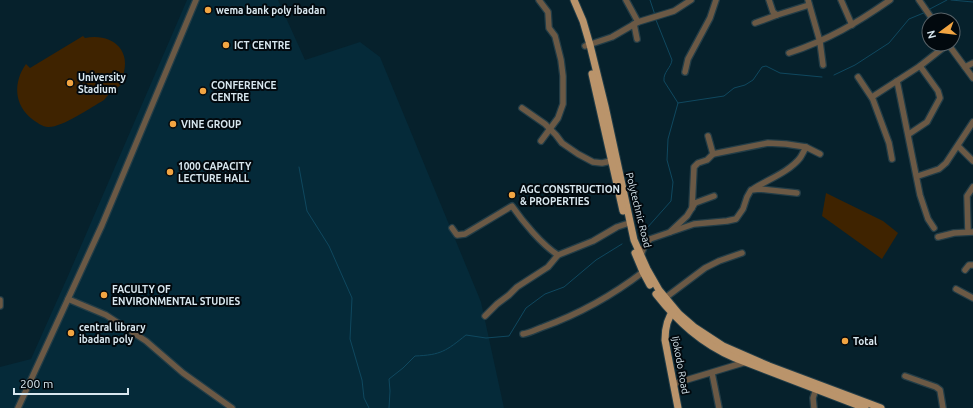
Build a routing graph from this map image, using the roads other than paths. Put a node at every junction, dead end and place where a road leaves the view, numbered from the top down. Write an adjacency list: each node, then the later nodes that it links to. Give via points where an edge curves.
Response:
1 (196, 0): 67 (street, via 102,225)
2 (539, 0): 35 (street, via 548,12 549,28 555,36 563,76 563,104)
3 (569, 0): 20 (main road, Polytechnic Road)
4 (574, 0): 20 (main road, Polytechnic Road, via 583,21)
5 (626, 0): 15 (street)
6 (691, 0): 15 (street, via 674,11)
7 (716, 0): 28 (street, via 710,18 688,58)
8 (769, 0): 14 (street)
9 (841, 0): 17 (street)
10 (890, 0): 17 (street)
11 (919, 0): 13 (street)
12 (808, 2): 14 (street); 19 (street)
13 (927, 12)
14 (777, 16): 16 (street)
15 (636, 23): 18 (street); 20 (street, via 612,37)
16 (755, 24)
17 (852, 26): 19 (street)
18 (636, 39)
19 (820, 42): 23 (street); 25 (street)
20 (588, 46): 44 (main road, Polytechnic Road); 60 (main road, Polytechnic Road, via 605,106 634,240)
21 (938, 52): 26 (street)
22 (954, 52): 27 (street)
23 (789, 53)
24 (973, 63): 27 (street)
25 (823, 65)
26 (920, 66): 31 (street); 36 (street, via 938,90 940,98 927,122)
27 (965, 66): 30 (street)
28 (685, 72)
29 (858, 77): 32 (street)
30 (973, 78)
31 (897, 81): 32 (street); 36 (street)
32 (872, 98): 43 (street)
33 (522, 108): 35 (street)
34 (973, 122): 39 (street)
35 (551, 129): 38 (street); 44 (street, via 562,143 593,162)
36 (909, 134): 46 (street)
37 (708, 136): 41 (street)
38 (541, 141)
39 (958, 146): 45 (street); 46 (street, via 939,169)
40 (806, 147): 41 (street, via 768,143); 42 (street); 48 (street, via 800,159 790,167)
41 (713, 154): 51 (street, via 694,167)
42 (820, 154)
43 (892, 159)
44 (611, 161): 52 (main road, Polytechnic Road)
45 (973, 161)
46 (918, 176): 54 (street, via 925,213)
47 (973, 187): 55 (street, via 967,196)
48 (751, 190): 49 (street); 56 (street, via 736,219 694,224)
49 (797, 193)
50 (714, 196): 51 (street, via 698,201)
51 (692, 208): 56 (street)
52 (626, 224): 59 (street); 63 (main road, Polytechnic Road)
53 (452, 228): 59 (street, via 458,235 465,234 512,206 550,250)
54 (934, 228)
55 (970, 232): 57 (street)
56 (668, 234): 60 (street, via 650,239)
57 (938, 237)
58 (742, 253): 65 (street, via 705,268)
59 (558, 255): 71 (street, via 548,267 516,287)
60 (641, 255): 65 (main road, Polytechnic Road)
61 (973, 265): 62 (street, via 969,265)
62 (965, 270)
63 (643, 272): 70 (main road, Polytechnic Road, via 654,292); 72 (street, via 602,300 561,320)
64 (956, 289): 66 (street)
65 (665, 298): 70 (main road, Polytechnic Road)
66 (973, 298)
67 (68, 299): 78 (street); 79 (street, via 106,315 146,341)
68 (0, 301): 69 (street)
69 (0, 306)
70 (675, 313): 73 (main road, Polytechnic Road, via 701,339); 76 (main road, Ijokodo Road, via 665,330); 84 (main road, Polytechnic Road, via 724,346 769,366)
71 (485, 316)
72 (523, 334)
73 (746, 362): 74 (street); 77 (main road, Polytechnic Road)
74 (712, 373): 76 (street); 81 (street)
75 (905, 376): 85 (street, via 940,390)
76 (673, 384): 80 (main road, Ijokodo Road)
77 (816, 389): 82 (street, via 813,398); 83 (main road, Polytechnic Road)
78 (18, 408)
79 (232, 408)
80 (678, 408)
81 (719, 408)
82 (814, 408)
83 (865, 408)
84 (881, 408)
85 (944, 408)

